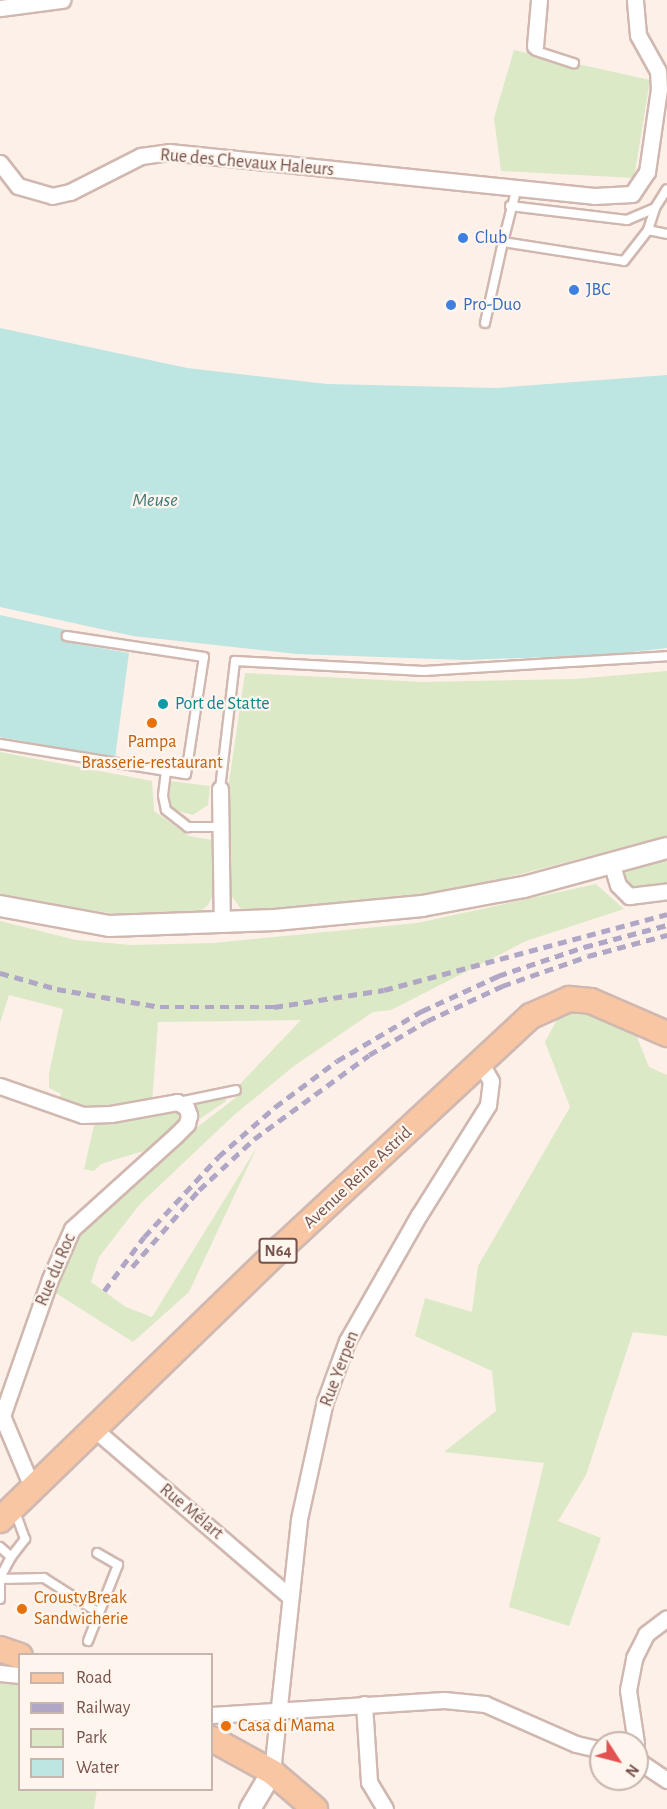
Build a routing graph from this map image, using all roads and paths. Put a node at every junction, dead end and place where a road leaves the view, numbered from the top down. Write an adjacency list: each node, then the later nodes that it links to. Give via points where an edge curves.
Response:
1 (62, 0): 4 (street)
2 (539, 0): 5 (street)
3 (635, 0): 8 (street, Rue des Chevaux Haleurs, via 638,34 658,71 659,89 646,172 640,187 632,194 615,197)
4 (0, 8)
5 (536, 51): 6 (lane)
6 (574, 63)
7 (0, 163): 8 (street, Rue des Chevaux Haleurs, via 18,186 52,196 70,192 141,156 169,152 347,172)
8 (517, 185): 10 (lane)
9 (667, 189): 11 (lane)
10 (510, 206): 11 (lane, via 627,220); 14 (lane)
11 (655, 208): 12 (lane)
12 (648, 230): 13 (lane); 14 (lane, via 624,261)
13 (667, 234)
14 (502, 242): 15 (lane)
15 (485, 323)
16 (67, 636): 19 (lane, via 204,657 186,774)
17 (667, 656): 20 (lane, via 424,671 235,660)
18 (0, 744): 19 (lane)
19 (166, 771): 21 (lane, via 166,810 188,827)
20 (219, 789): 21 (street)
21 (218, 827): 26 (street)
22 (667, 848): 23 (street)
23 (611, 862): 24 (street, via 618,885 629,896); 26 (street, via 524,887 422,906)
24 (667, 891)
25 (0, 906): 26 (street, via 109,926)
26 (222, 924)
27 (667, 1034): 28 (main road, Avenue Reine Astrid / N64, via 591,1001 569,999 531,1016)
28 (481, 1064): 33 (main road, Avenue Reine Astrid / N64); 40 (street, Rue Yerpen, via 491,1081 488,1105 418,1215 347,1341 325,1401 299,1519)
29 (0, 1086): 31 (street, via 83,1115)
30 (236, 1090): 31 (lane)
31 (177, 1102): 32 (street, Rue du Roc, via 186,1107 187,1124 72,1229)
32 (1, 1413): 34 (street)
33 (93, 1428): 34 (main road, Avenue Reine Astrid / N64); 40 (street, Rue Mélart)
34 (32, 1486): 35 (main road, Avenue Reine Astrid / N64)
35 (7, 1513): 38 (lane, via 25,1539)
36 (0, 1547): 38 (lane)
37 (97, 1553): 42 (lane, via 117,1565)
38 (11, 1557): 39 (lane)
39 (0, 1579): 41 (lane); 42 (lane, via 44,1578)
40 (288, 1595): 50 (street, Rue Yerpen)
41 (0, 1599)
42 (99, 1613): 44 (lane)
43 (667, 1618): 52 (street, via 646,1634 634,1658 628,1690)
44 (88, 1641)
45 (0, 1649): 46 (main road)
46 (18, 1655)
47 (0, 1673): 48 (street)
48 (18, 1675)
49 (364, 1704): 50 (street); 54 (street, via 444,1700 485,1704); 60 (street, via 369,1782)
50 (276, 1709): 51 (street); 56 (street, Rue Yerpen)
51 (213, 1715)
52 (634, 1731)
53 (213, 1740): 56 (main road)
54 (589, 1747)
55 (649, 1769): 57 (street)
56 (272, 1772): 58 (main road); 59 (street)
57 (667, 1780)
58 (311, 1807)
59 (250, 1809)
60 (385, 1809)

